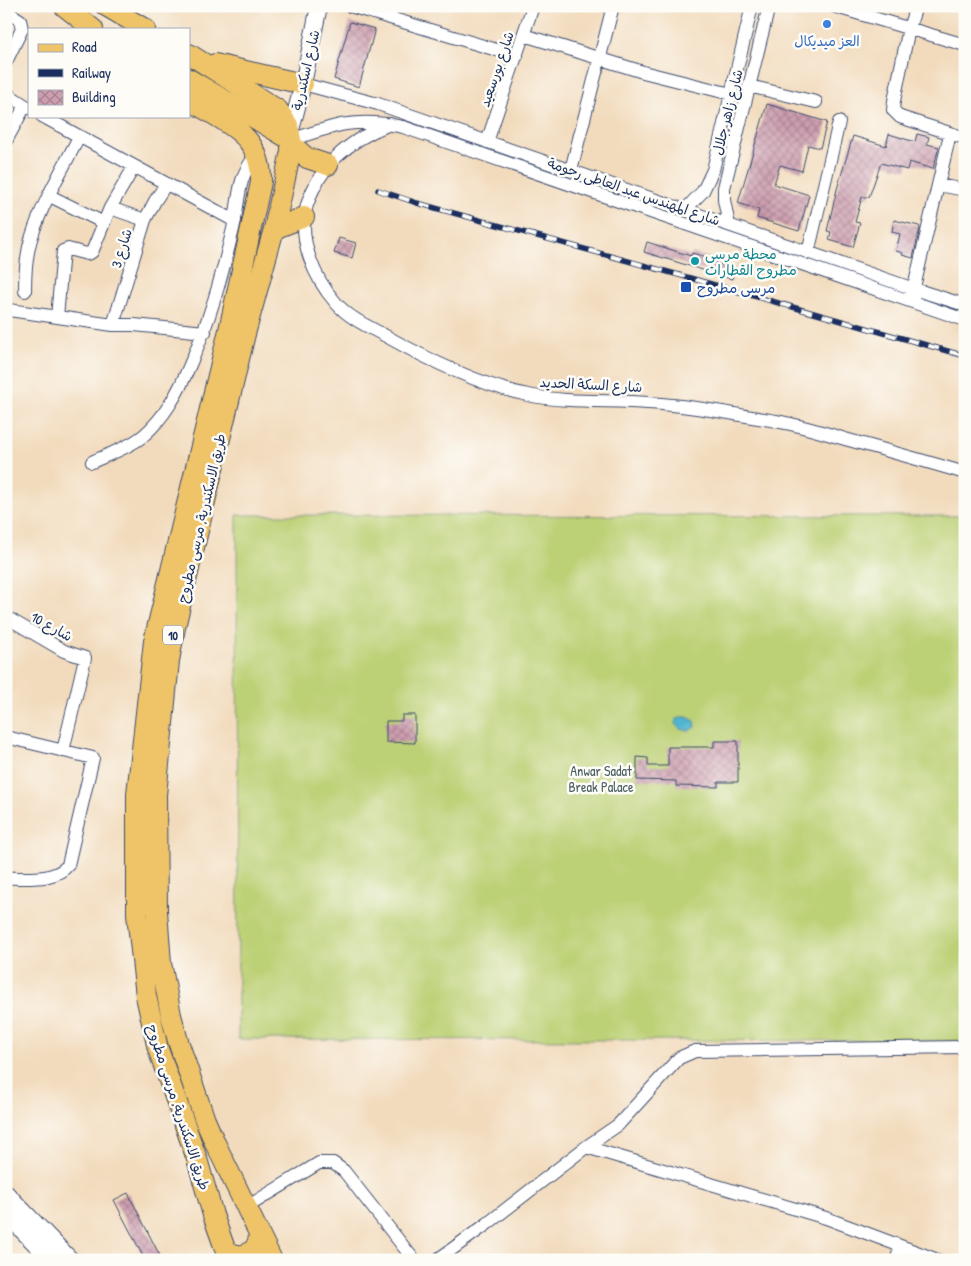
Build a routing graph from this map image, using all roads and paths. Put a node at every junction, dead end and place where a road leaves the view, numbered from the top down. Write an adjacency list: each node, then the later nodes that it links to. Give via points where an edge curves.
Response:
1 (64, 6): 12 (main road)
2 (106, 6): 13 (main road)
3 (319, 6): 22 (street, شارع اسكندرية)
4 (350, 6): 17 (street)
5 (533, 6): 15 (street, شارع بورسعيد)
6 (613, 6): 19 (street)
7 (752, 6): 25 (street, شارع زاهر جلال)
8 (768, 6): 23 (street, شارع زاهر جلال)
9 (834, 6): 14 (street)
10 (916, 6): 14 (street)
11 (6, 11): 20 (street, via 22,24)
12 (92, 28)
13 (143, 28)
14 (909, 28): 16 (street); 32 (street, via 893,106 896,114)
15 (524, 35): 17 (street, شارع بورسعيد); 19 (street)
16 (965, 45)
17 (517, 56): 37 (street, شارع بورسعيد)
18 (194, 57): 22 (main road); 35 (main road, via 270,104 283,117)
19 (600, 60): 25 (street); 41 (street)
20 (6, 62)
21 (190, 80): 35 (main road)
22 (303, 84): 35 (street, شارع اسكندرية); 37 (street, شارع المهندس عبد العاطى رحومة, via 378,104)
23 (749, 86): 27 (street); 54 (street, شارع زاهر جلال, via 724,188)
24 (6, 93): 28 (street)
25 (731, 94): 49 (street, شارع زاهر جلال, via 713,170 703,190)
26 (190, 100): 38 (main road, طريق الاسكندرية, مرسى مطروح / 10, via 243,134)
27 (816, 102)
28 (27, 107): 36 (street)
29 (46, 118): 33 (street)
30 (839, 122): 56 (street)
31 (390, 124): 35 (street, شارع المهندس عبد العاطى رحومة, via 343,124); 39 (street, شارع السكة الحديد, via 362,136); 47 (street, شارع المهندس عبد العاطى رحومة)
32 (950, 134): 34 (street); 43 (street)
33 (79, 137): 40 (street); 46 (street)
34 (965, 138)
35 (291, 139): 39 (main road, via 307,158); 55 (main road, طريق الاسكندرية, مرسى مطروح / 10)
36 (6, 141)
37 (487, 142): 41 (street, شارع المهندس عبد العاطى رحومة)
38 (257, 154): 52 (street, via 242,176); 79 (main road, طريق الاسكندرية, مرسى مطروح / 10, via 261,173 259,192 154,641 136,794 137,912 146,996 158,1049 198,1159)
39 (328, 165): 50 (street, شارع السكة الحديد, via 314,187)
40 (134, 167): 42 (street); 48 (street)
41 (571, 170): 45 (street, شارع المهندس عبد العاطى رحومة)
42 (166, 184): 51 (street, شارع 3); 52 (street)
43 (939, 184): 44 (street); 58 (street)
44 (965, 190)
45 (636, 194): 47 (street); 49 (street, شارع المهندس عبد العاطى رحومة)
46 (50, 196): 53 (street); 57 (street, via 30,245)
47 (632, 206): 59 (street, شارع المهندس عبد العاطى رحومة)
48 (110, 208): 51 (street); 53 (street)
49 (685, 210): 54 (street, شارع المهندس عبد العاطى رحومة)
50 (304, 218): 55 (main road); 67 (street, شارع السكة الحديد, via 305,241 312,264 322,286 337,304 356,320 396,342 492,385 546,398 657,403 783,422)
51 (145, 220): 64 (street, شارع 3)
52 (235, 222): 65 (street)
53 (104, 223): 62 (street, via 90,254 68,249 63,251)
54 (729, 225): 56 (street, شارع المهندس عبد العاطى رحومة)
55 (274, 229): 75 (main road, طريق الاسكندرية, مرسى مطروح / 10, via 245,334 175,627 156,795 158,937 171,1015 185,1065 208,1126)
56 (808, 253): 58 (street, شارع المهندس عبد العاطى رحومة)
57 (25, 290)
58 (914, 290): 59 (street); 60 (street, شارع المهندس عبد العاطى رحومة)
59 (911, 303): 63 (street, شارع المهندس عبد العاطى رحومة)
60 (965, 305)
61 (9, 310): 62 (street)
62 (57, 317): 64 (street)
63 (965, 320)
64 (112, 325): 65 (street)
65 (205, 332): 66 (street, via 183,382 163,416 130,444)
66 (92, 462)
67 (965, 473)
68 (6, 617): 70 (street, شارع 10, via 64,650 85,658)
69 (6, 737): 70 (street)
70 (63, 751): 71 (street, via 93,758 71,860 64,870 53,876)
71 (6, 878)
72 (965, 1047): 73 (street, via 695,1051 679,1058 618,1125)
73 (586, 1147): 78 (street, via 826,1218); 84 (street)
74 (6, 1193): 81 (street)
75 (246, 1206): 77 (main road, طريق الاسكندرية, مرسى مطروح / 10); 83 (street, via 319,1163 333,1163 344,1171)
76 (6, 1214): 80 (street)
77 (259, 1232): 79 (main road, via 257,1245 248,1253); 82 (main road, طريق الاسكندرية, مرسى مطروح / 10)
78 (900, 1246): 85 (street); 86 (street)
79 (227, 1254)
80 (51, 1260)
81 (71, 1260)
82 (272, 1260)
83 (414, 1260)
84 (438, 1260)
85 (896, 1260)
86 (938, 1260)

